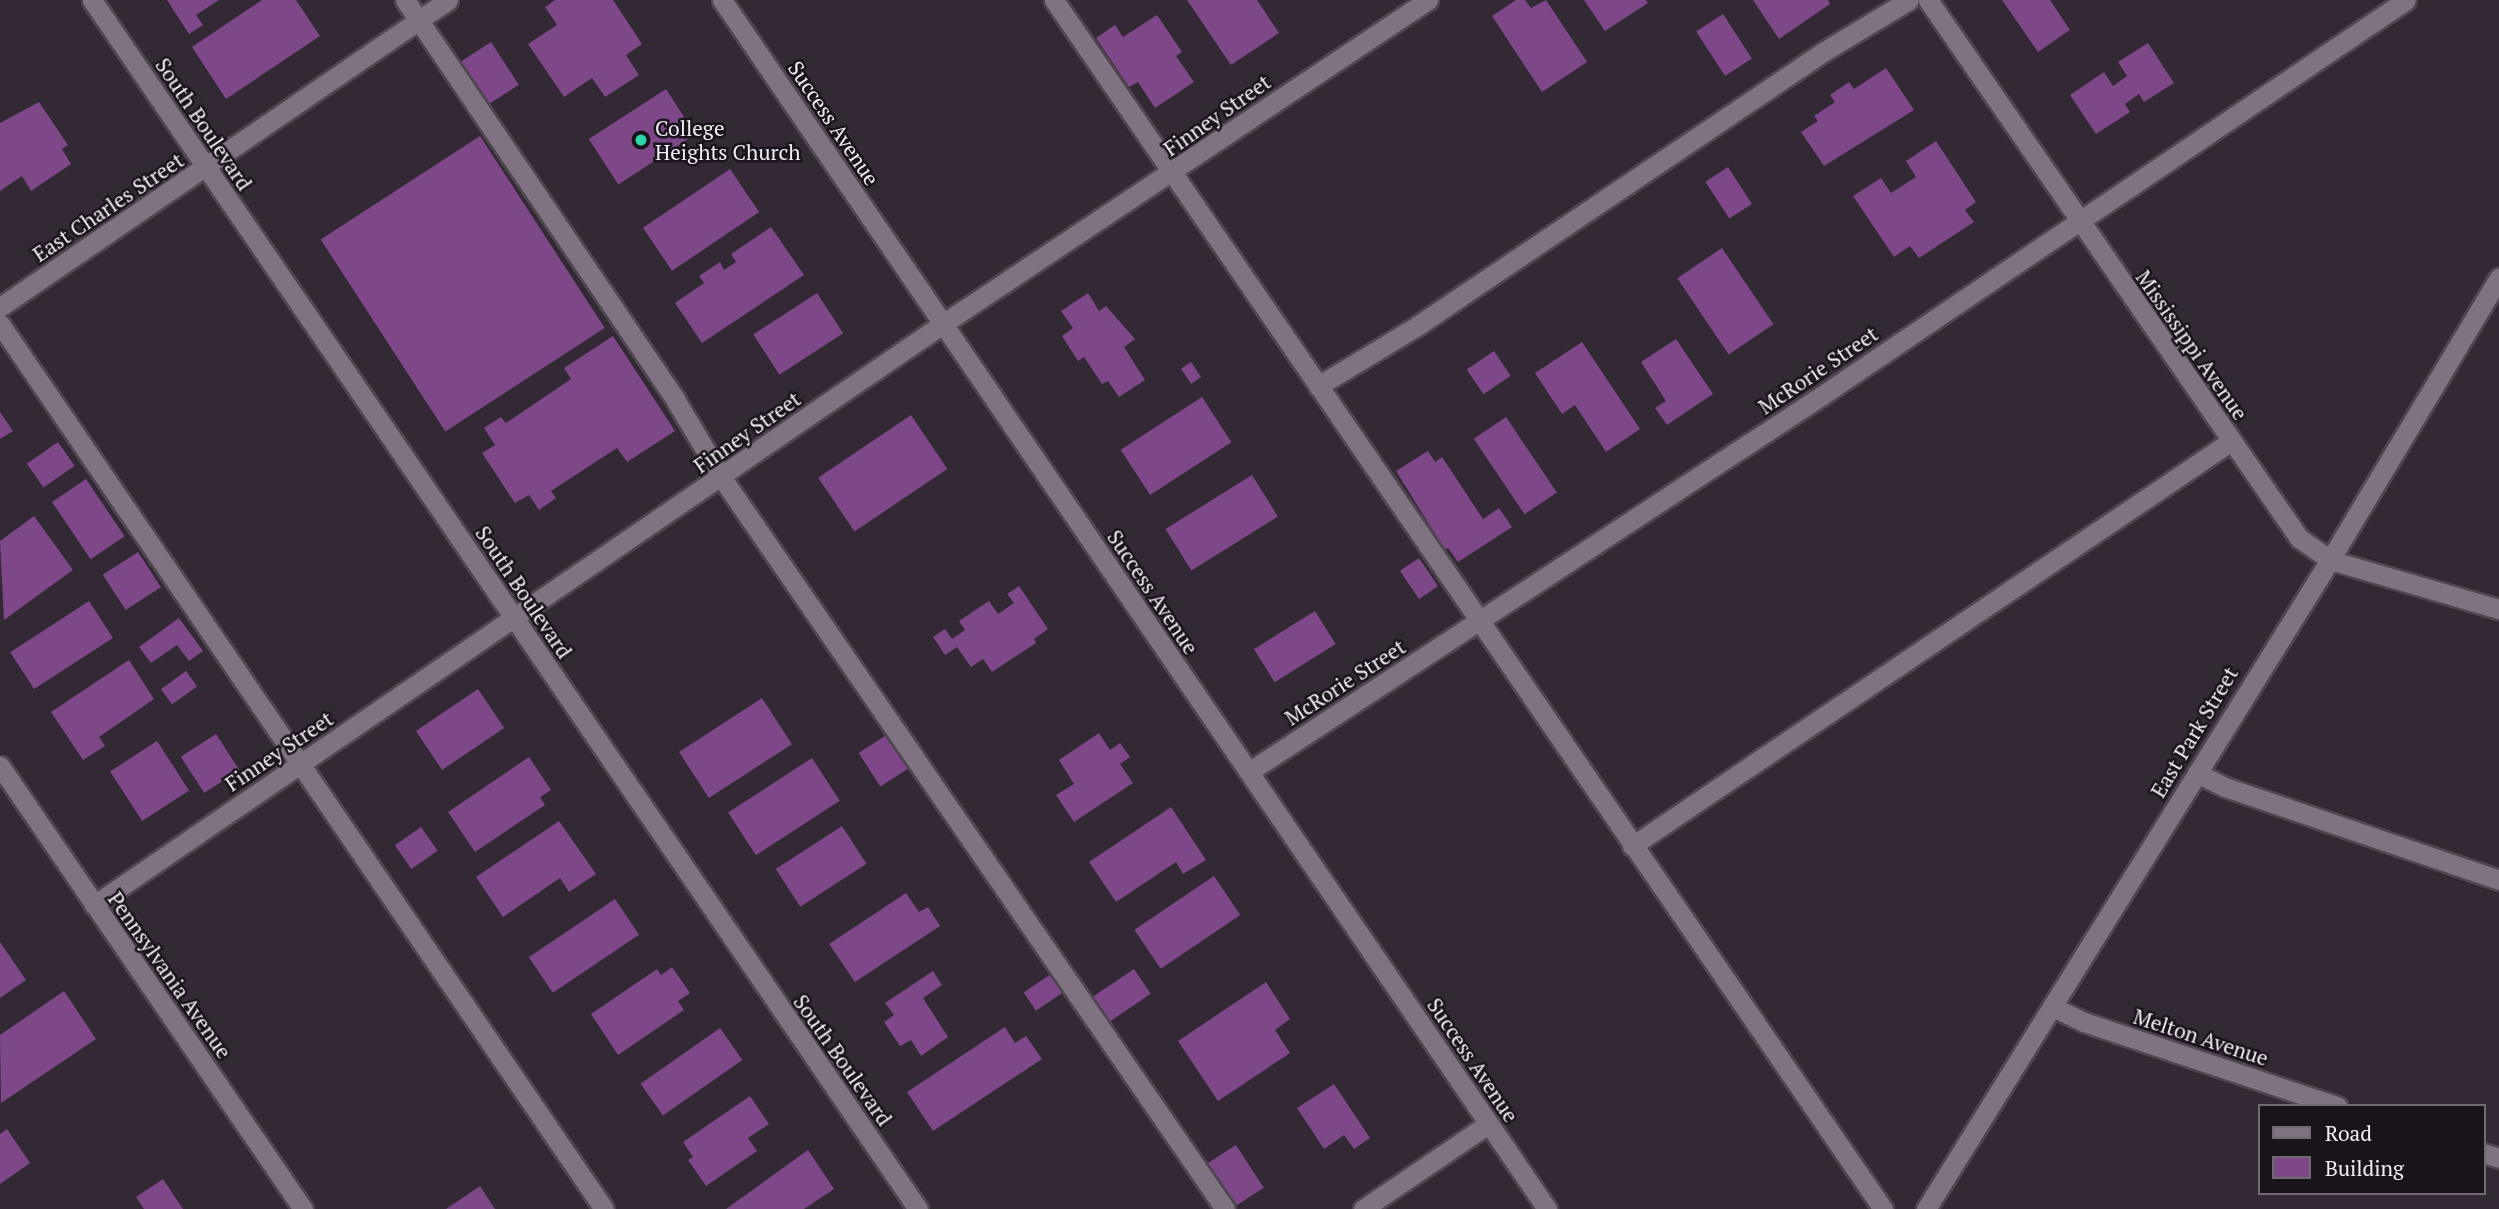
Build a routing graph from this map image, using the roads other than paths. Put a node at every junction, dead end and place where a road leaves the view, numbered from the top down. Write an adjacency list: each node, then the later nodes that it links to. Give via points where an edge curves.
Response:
1 (92, 0): 11 (street, South Boulevard)
2 (405, 0): 10 (street)
3 (448, 0): 10 (street, East Charles Street)
4 (722, 0): 16 (street, Success Avenue)
5 (1054, 0): 12 (street)
6 (1428, 0): 12 (street, Finney Street)
7 (1909, 0): 18 (street)
8 (1928, 0): 13 (street, Mississippi Avenue)
9 (2406, 0): 13 (street, McRorie Street)
10 (418, 20): 11 (street, East Charles Street); 20 (street, via 676,401)
11 (206, 168): 15 (street, East Charles Street); 23 (street, South Boulevard)
12 (1174, 173): 16 (street, Finney Street); 18 (street)
13 (2079, 222): 19 (street, Mississippi Avenue); 24 (street, McRorie Street)
14 (2499, 278): 21 (street, East Park Street)
15 (0, 307)
16 (944, 323): 20 (street, Finney Street); 27 (street, Success Avenue)
17 (0, 324): 25 (street)
18 (1318, 386): 24 (street)
19 (2231, 441): 21 (street, Mississippi Avenue, via 2299,538); 29 (street)
20 (722, 478): 23 (street, Finney Street); 38 (street)
21 (2330, 560): 22 (street, Mississippi Avenue); 28 (street, East Park Street)
22 (2499, 609)
23 (515, 619): 25 (street, Finney Street); 37 (street, South Boulevard)
24 (1478, 621): 27 (street, McRorie Street); 29 (street)
25 (303, 762): 31 (street, Finney Street); 36 (street)
26 (0, 766): 31 (street, Pennsylvania Avenue)
27 (1250, 771): 34 (street, Success Avenue)
28 (2196, 773): 30 (street, via 2225,787); 32 (street, East Park Street)
29 (1632, 846): 41 (street)
30 (2499, 880)
31 (94, 905): 35 (street, Pennsylvania Avenue)
32 (2053, 1007): 33 (street, Melton Avenue, via 2084,1022); 42 (street, East Park Street)
33 (2331, 1104)
34 (1489, 1124): 39 (street); 40 (street, Success Avenue)
35 (303, 1209)
36 (604, 1209)
37 (918, 1209)
38 (1225, 1209)
39 (1363, 1209)
40 (1547, 1209)
41 (1883, 1209)
42 (1926, 1209)

